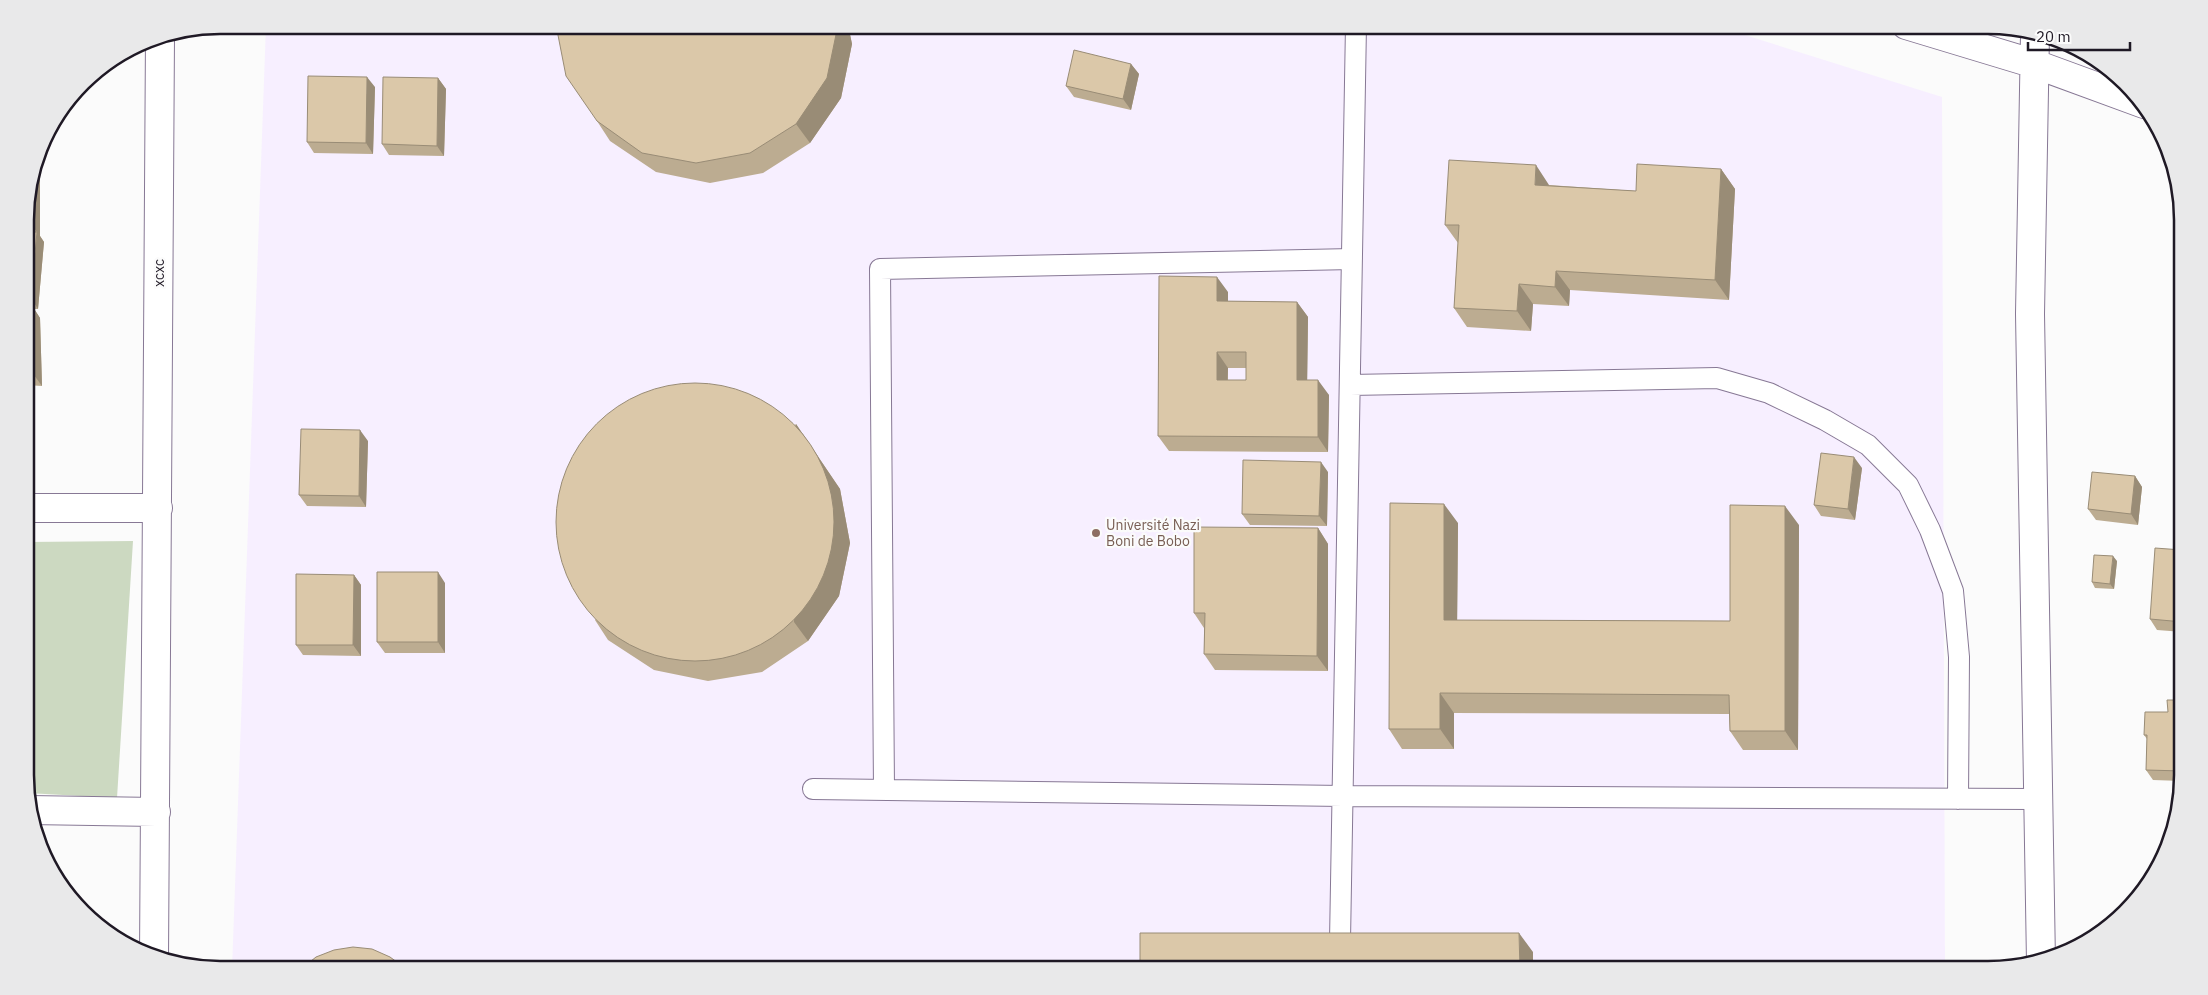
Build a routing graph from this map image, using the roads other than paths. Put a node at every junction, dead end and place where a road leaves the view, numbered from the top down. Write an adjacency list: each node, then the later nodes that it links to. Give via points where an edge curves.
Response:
1 (1356, 34): 7 (lane)
2 (1936, 34): 5 (street)
3 (2035, 40): 5 (street)
4 (160, 44): 10 (street, xcxc)
5 (2035, 64): 6 (street); 15 (street, via 2030,314)
6 (2129, 99)
7 (1352, 259): 8 (lane); 12 (lane, via 880,268)
8 (1350, 385): 13 (lane); 14 (lane, via 1717,378 1770,393 1868,445 1908,486 1930,530 1953,591 1959,657)
9 (34, 508): 10 (street)
10 (158, 508): 17 (street, xcxc)
11 (814, 789): 12 (lane)
12 (884, 790): 13 (lane)
13 (1343, 796): 14 (lane); 18 (lane)
14 (1958, 798): 15 (lane)
15 (2038, 799): 20 (street)
16 (37, 810): 17 (street)
17 (156, 812): 19 (street, xcxc)
18 (1340, 940)
19 (154, 949)
20 (2041, 954)

